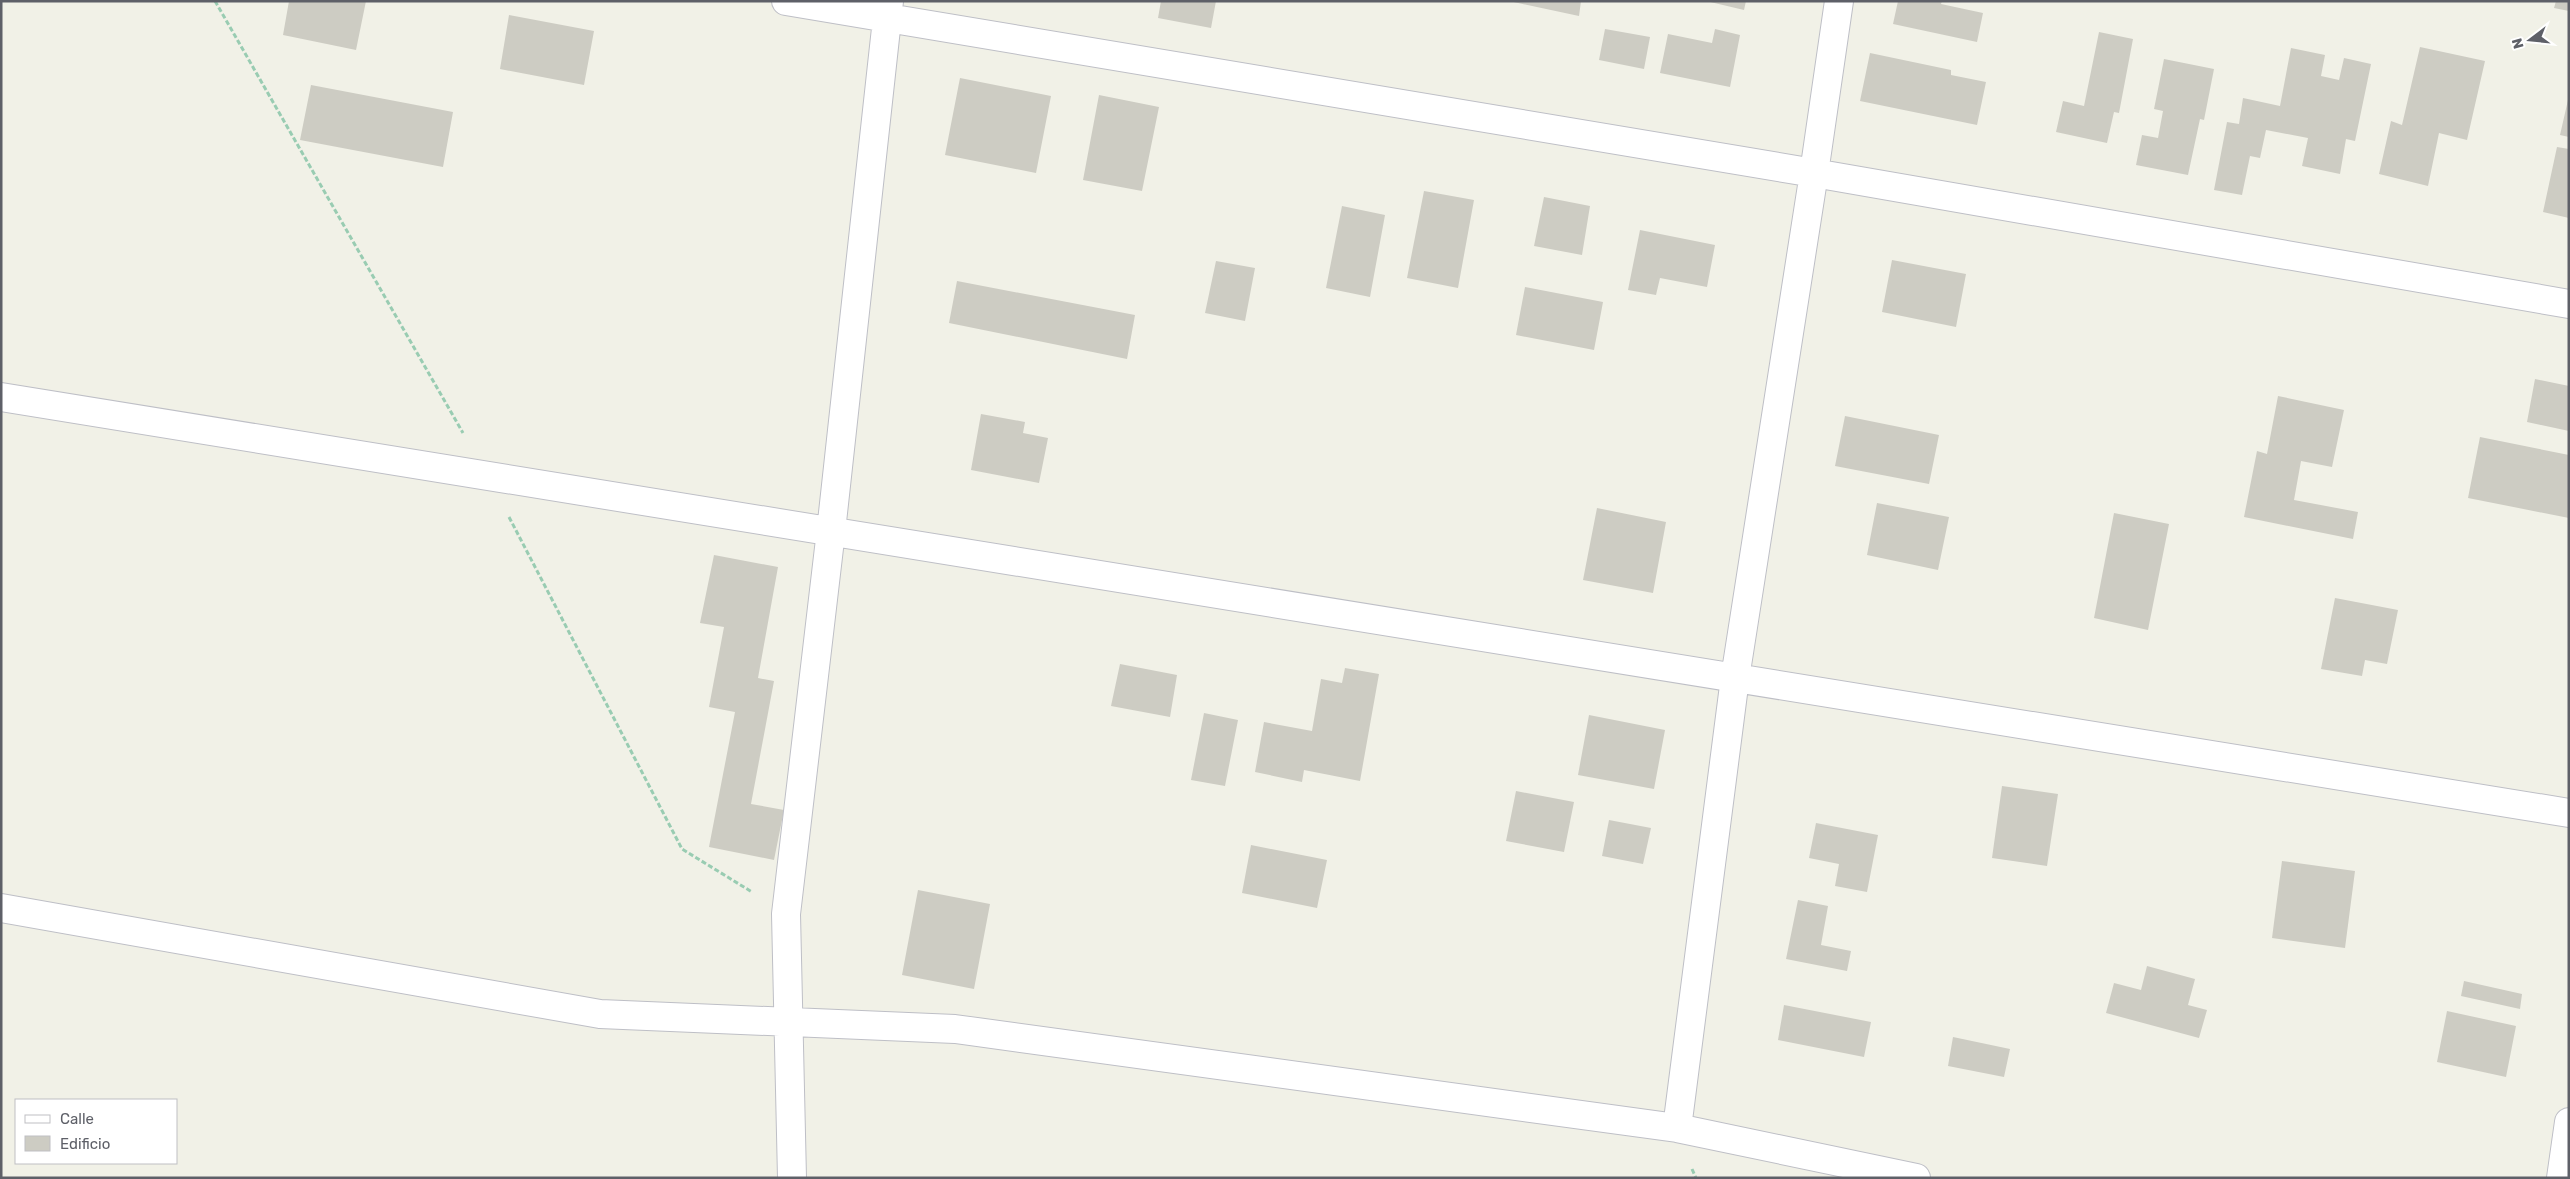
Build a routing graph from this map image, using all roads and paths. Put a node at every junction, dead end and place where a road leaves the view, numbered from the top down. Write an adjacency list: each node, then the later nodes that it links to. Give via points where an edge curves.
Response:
1 (786, 1): 3 (street)
2 (1838, 1): 4 (street)
3 (887, 10): 4 (street); 7 (street)
4 (1814, 173): 5 (street); 8 (street)
5 (2569, 304)
6 (1, 397): 7 (street)
7 (831, 531): 8 (street); 11 (street, via 786,914)
8 (1735, 678): 9 (street); 13 (street)
9 (2569, 813)
10 (1, 908): 11 (street, via 600,1014)
11 (788, 1022): 13 (street, via 955,1029); 14 (street)
12 (2569, 1122): 16 (street)
13 (1677, 1128): 15 (street)
14 (792, 1178)
15 (1916, 1178)
16 (2561, 1178)

